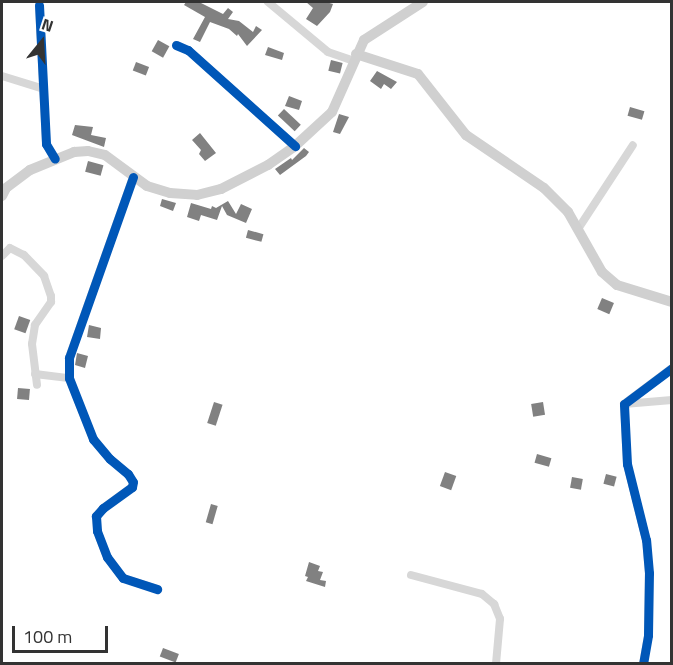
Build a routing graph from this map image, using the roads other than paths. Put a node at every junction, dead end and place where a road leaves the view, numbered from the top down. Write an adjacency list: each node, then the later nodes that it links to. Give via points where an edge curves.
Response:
1 (268, 2): 5 (street, via 328,52)
2 (423, 2): 5 (main road, via 364,40)
3 (39, 5): 7 (street)
4 (176, 45): 9 (street, via 188,50)
5 (355, 57): 9 (main road, via 332,112); 13 (main road, via 418,74 466,135 544,189 568,212)
6 (2, 76): 7 (street)
7 (41, 88): 10 (street, via 46,144)
8 (633, 145): 13 (street)
9 (295, 146): 11 (main road, via 221,189 196,195 170,193)
10 (55, 159): 11 (main road, via 88,151 105,155); 12 (main road, via 30,170 6,188)
11 (133, 177): 18 (street, via 69,358)
12 (2, 196)
13 (578, 229): 15 (main road, via 602,272 617,285)
14 (2, 256): 17 (street, via 10,248 24,255 44,276 51,296 35,325)
15 (672, 302)
16 (672, 368): 21 (street)
17 (35, 374): 18 (street); 19 (street)
18 (69, 378): 23 (street, via 93,439 133,482 132,487 96,516 106,557 123,578)
19 (37, 385)
20 (672, 400): 21 (street)
21 (624, 404): 25 (street, via 627,464 646,540 649,573 648,635)
22 (411, 575): 24 (street, via 482,594 494,604 500,619)
23 (157, 589)
24 (496, 663)
25 (643, 663)

